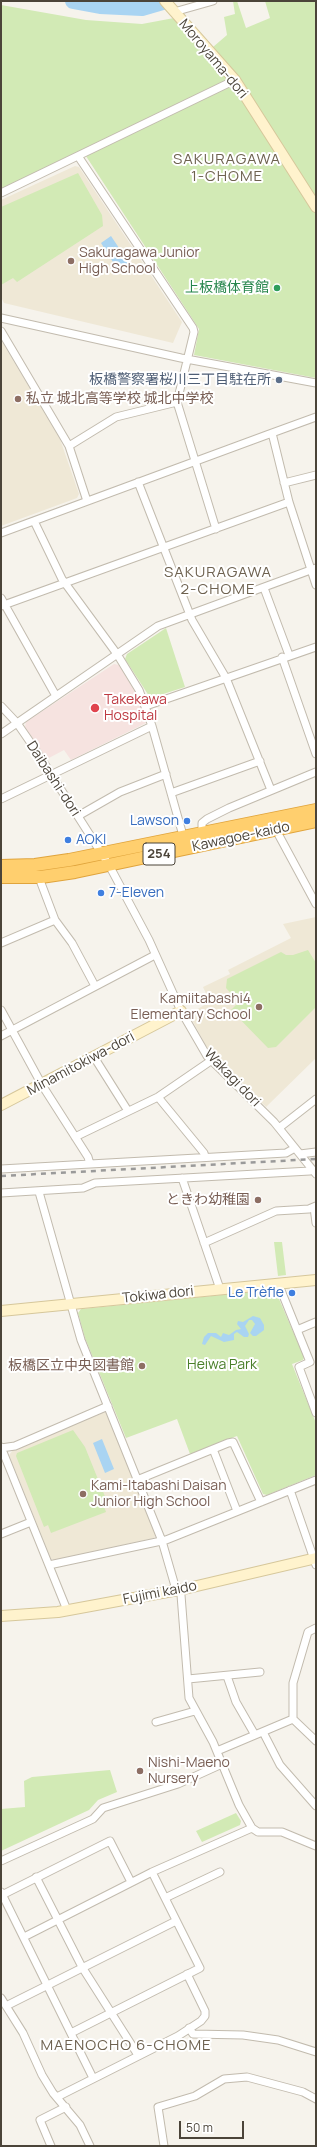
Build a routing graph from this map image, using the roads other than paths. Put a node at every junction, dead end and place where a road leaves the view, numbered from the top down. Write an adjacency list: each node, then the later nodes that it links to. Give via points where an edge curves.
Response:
1 (165, 1): 3 (street, Moroyama-dori)
2 (214, 1): 3 (street)
3 (174, 12): 4 (street, Moroyama-dori)
4 (235, 80): 5 (street); 7 (street, Moroyama-dori)
5 (78, 156): 6 (street); 10 (street, via 193,328)
6 (1, 193)
7 (316, 207)
8 (1, 318): 10 (street)
9 (1, 331): 15 (street)
10 (187, 359): 11 (street); 12 (street)
11 (316, 383)
12 (178, 402): 15 (street, via 116,417); 16 (street)
13 (316, 417): 14 (street)
14 (272, 433): 16 (street); 19 (street)
15 (69, 446): 20 (street)
16 (195, 461): 18 (street); 23 (street)
17 (316, 475): 19 (street)
18 (138, 482): 20 (street); 25 (street)
19 (284, 483): 21 (street)
20 (87, 501): 22 (street)
21 (289, 502): 23 (street); 26 (street)
22 (34, 521): 24 (street); 27 (street)
23 (216, 529): 25 (street)
24 (1, 533)
25 (164, 547): 27 (street); 31 (street)
26 (314, 569): 28 (street); 29 (street)
27 (65, 583): 30 (street); 33 (street)
28 (316, 585)
29 (264, 588): 31 (street); 34 (street)
30 (2, 603): 36 (street)
31 (190, 615): 33 (street, via 158,626); 35 (street)
32 (316, 647): 34 (street)
33 (117, 654): 36 (street); 38 (street)
34 (285, 656): 35 (street); 42 (street)
35 (226, 678): 38 (street); 43 (street)
36 (56, 696): 39 (street)
37 (1, 706): 39 (street, Daibashi-dori)
38 (146, 706): 40 (street)
39 (17, 723): 41 (street); 46 (street, Daibashi-dori)
40 (152, 726): 45 (street); 46 (street)
41 (1, 734)
42 (316, 754)
43 (260, 761): 47 (street); 48 (street)
44 (316, 772): 47 (street)
45 (166, 774): 48 (street); 51 (street, via 120,792)
46 (52, 775): 49 (street); 51 (street, Daibashi-dori)
47 (271, 790): 54 (street, via 203,821)
48 (171, 793): 55 (street)
49 (1, 799)
50 (316, 810): 54 (highway, Kawagoe-kaido / 254)
51 (78, 816): 56 (street, Daibashi-dori)
52 (316, 821): 53 (highway, Kawagoe-kaido / 254)
53 (276, 830): 55 (highway, Kawagoe-kaido / 254); 61 (street)
54 (202, 834): 55 (highway, Kawagoe-kaido / 254)
55 (184, 843): 56 (highway, Kawagoe-kaido / 254); 57 (highway, Kawagoe-kaido / 254)
56 (102, 854): 57 (street, Daibashi-dori); 58 (highway, Kawagoe-kaido / 254, via 35,865)
57 (108, 865): 60 (highway, Kawagoe-kaido / 254); 64 (street, Wakagi dori)
58 (1, 866)
59 (1, 877): 60 (highway, Kawagoe-kaido / 254)
60 (40, 877): 62 (street)
61 (316, 904)
62 (55, 920): 63 (street); 65 (street, via 72,943)
63 (1, 943)
64 (156, 955): 65 (street); 67 (street, Wakagi dori)
65 (95, 986): 68 (street)
66 (1, 1010): 68 (street)
67 (181, 1011): 70 (street, Minamitokiwa-dori); 71 (street, Wakagi dori, via 207,1056)
68 (12, 1030): 69 (street); 72 (street)
69 (1, 1036)
70 (94, 1057): 72 (street, Minamitokiwa-dori); 76 (street)
71 (212, 1060): 73 (street); 77 (street, Wakagi dori)
72 (42, 1085): 75 (street, Minamitokiwa-dori); 78 (street)
73 (158, 1097): 76 (street); 82 (street)
74 (316, 1099): 77 (street)
75 (1, 1105)
76 (128, 1111): 78 (street)
77 (279, 1128): 79 (street, Wakagi dori)
78 (75, 1136): 83 (street)
79 (295, 1148): 81 (street, Wakagi dori); 82 (street, via 286,1153)
80 (316, 1152): 81 (street)
81 (300, 1154): 85 (street, Wakagi dori)
82 (205, 1157): 83 (street)
83 (90, 1164): 84 (street)
84 (1, 1169)
85 (314, 1172): 86 (street)
86 (182, 1178): 87 (street, via 95,1183 83,1188); 91 (street)
87 (39, 1192): 88 (street); 95 (street)
88 (1, 1194)
89 (315, 1206): 90 (street); 91 (street, via 276,1211)
90 (316, 1223)
91 (204, 1243): 94 (street)
92 (316, 1280): 93 (street, Tokiwa dori)
93 (278, 1283): 94 (street, Tokiwa dori); 98 (street)
94 (220, 1289): 95 (street, Tokiwa dori)
95 (71, 1303): 96 (street, Tokiwa dori); 99 (street, via 81,1340)
96 (1, 1311)
97 (316, 1322): 98 (street)
98 (297, 1330): 100 (street, via 310,1362 299,1367)
99 (108, 1406): 101 (street, via 15,1446); 103 (street)
100 (315, 1409)
101 (1, 1448): 108 (street)
102 (213, 1449): 103 (street); 106 (street, via 228,1443 235,1444); 107 (street)
103 (137, 1480): 110 (street)
104 (316, 1480): 105 (street)
105 (290, 1490): 106 (street); 111 (street)
106 (261, 1502): 107 (street)
107 (237, 1511): 110 (street)
108 (31, 1522): 109 (street); 112 (street)
109 (1, 1534)
110 (162, 1541): 112 (street); 113 (street)
111 (315, 1560): 113 (street, Fujimi kaido)
112 (50, 1565): 114 (street)
113 (179, 1590): 114 (street, Fujimi kaido); 119 (street)
114 (67, 1610): 115 (street, Fujimi kaido)
115 (1, 1616)
116 (316, 1628): 121 (street, via 308,1632 294,1677)
117 (260, 1672): 118 (street)
118 (227, 1676): 119 (street); 124 (street, via 236,1702)
119 (188, 1678): 120 (street, via 189,1698)
120 (195, 1711): 122 (street); 126 (street)
121 (293, 1719): 123 (street); 125 (street)
122 (156, 1722)
123 (263, 1732): 124 (street); 128 (street, via 280,1765)
124 (255, 1735): 126 (street)
125 (316, 1741)
126 (217, 1751): 127 (street)
127 (222, 1764): 129 (street, via 239,1805); 131 (street, via 178,1784 103,1808 93,1818)
128 (316, 1806)
129 (252, 1828): 130 (street, via 258,1832 282,1832); 132 (street)
130 (316, 1846)
131 (1, 1861)
132 (152, 1872): 135 (street); 137 (street)
133 (220, 1872): 137 (street)
134 (36, 1877): 135 (street, via 110,1841); 136 (street); 138 (street)
135 (131, 1882): 138 (street)
136 (2, 1893): 140 (street)
137 (165, 1898): 139 (street)
138 (58, 1919): 140 (street); 141 (street)
139 (176, 1920): 141 (street); 142 (street, via 200,1968)
140 (24, 1937): 143 (street)
141 (82, 1968): 143 (street); 146 (street)
142 (187, 1974): 146 (street); 147 (street, via 205,2012 201,2021)
143 (47, 1985): 145 (street); 148 (street)
144 (1, 1998): 145 (street)
145 (6, 2006): 152 (street)
146 (111, 2012): 148 (street); 150 (street)
147 (189, 2028): 149 (street, via 193,2034 243,2035 278,2040); 150 (street)
148 (71, 2032): 151 (street)
149 (316, 2052)
150 (138, 2055): 151 (street)
151 (93, 2078): 152 (street)
152 (56, 2097): 154 (street)
153 (316, 2099): 155 (street, via 303,2092 247,2077 236,2080 224,2079 195,2096 158,2107)
154 (66, 2107): 156 (street, via 40,2120); 157 (street, via 82,2129)
155 (161, 2145)
156 (51, 2146)
157 (90, 2146)

